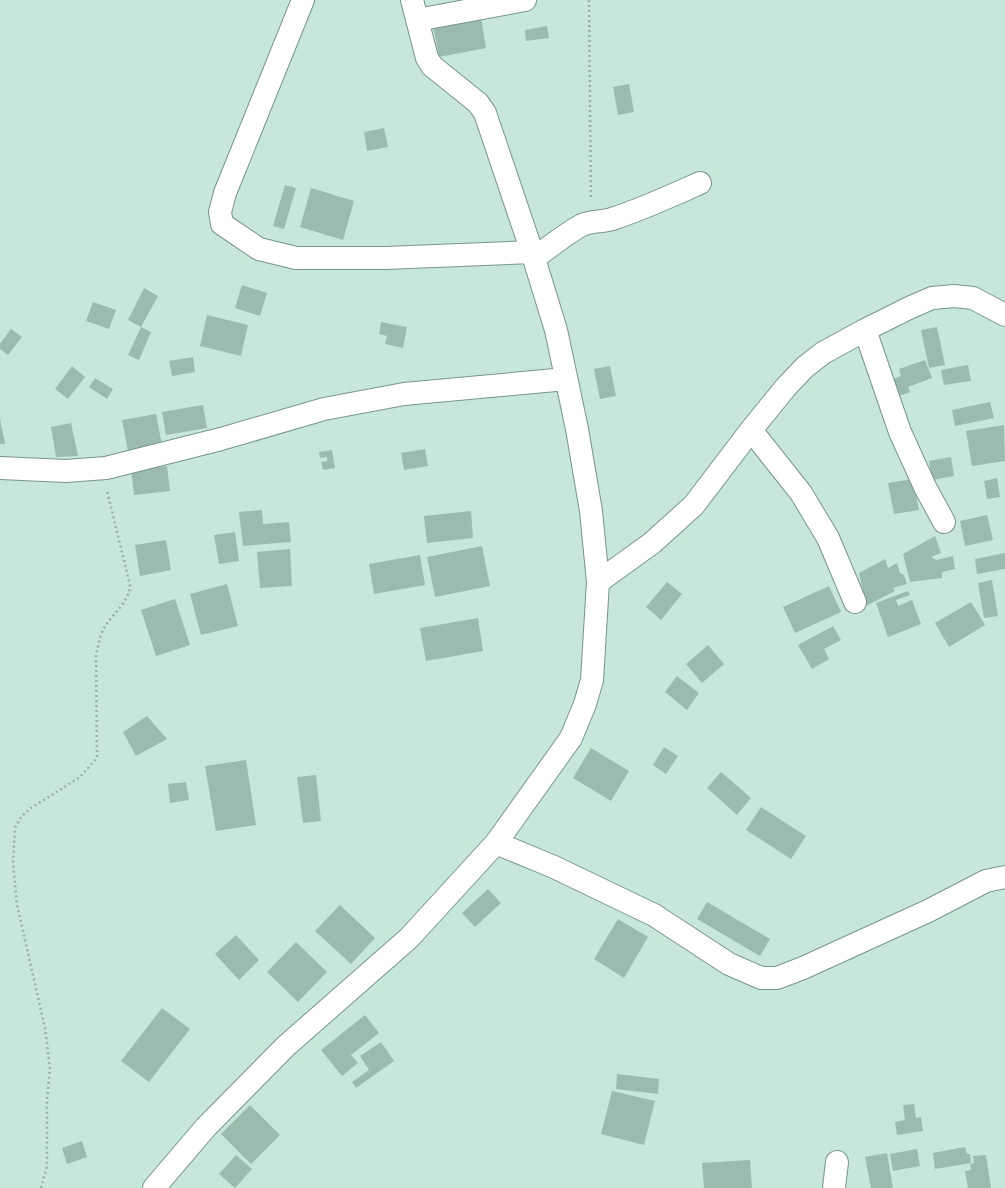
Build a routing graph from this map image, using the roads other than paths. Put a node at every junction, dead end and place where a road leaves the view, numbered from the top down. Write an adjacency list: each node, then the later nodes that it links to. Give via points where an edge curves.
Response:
1 (303, 0): 5 (street, via 225,193 220,212 222,224 259,248 296,258)
2 (525, 0): 3 (street)
3 (415, 10): 5 (street, via 427,58 432,66 478,102 485,113)
4 (700, 183): 5 (street, via 624,215 607,221 584,224)
5 (533, 255): 8 (street, via 556,330)
6 (1005, 315): 7 (street, via 973,298 932,298)
7 (865, 330): 9 (street, via 823,353 805,367); 11 (street, via 900,432)
8 (566, 379): 10 (street, via 404,394 324,409 221,439 106,468 66,471); 12 (street, via 591,511)
9 (751, 430): 12 (street, via 694,505 652,543); 13 (street, via 800,493 824,532)
10 (0, 468)
11 (944, 522)
12 (598, 582): 14 (street, via 592,680 585,704 571,738)
13 (855, 602)
14 (496, 844): 15 (street, via 554,867 654,915 729,964 761,978 777,978 803,968 928,911 986,881); 17 (street, via 409,938 286,1046 206,1127)
15 (1005, 877)
16 (837, 1162): 18 (street)
17 (154, 1188)
18 (834, 1188)

